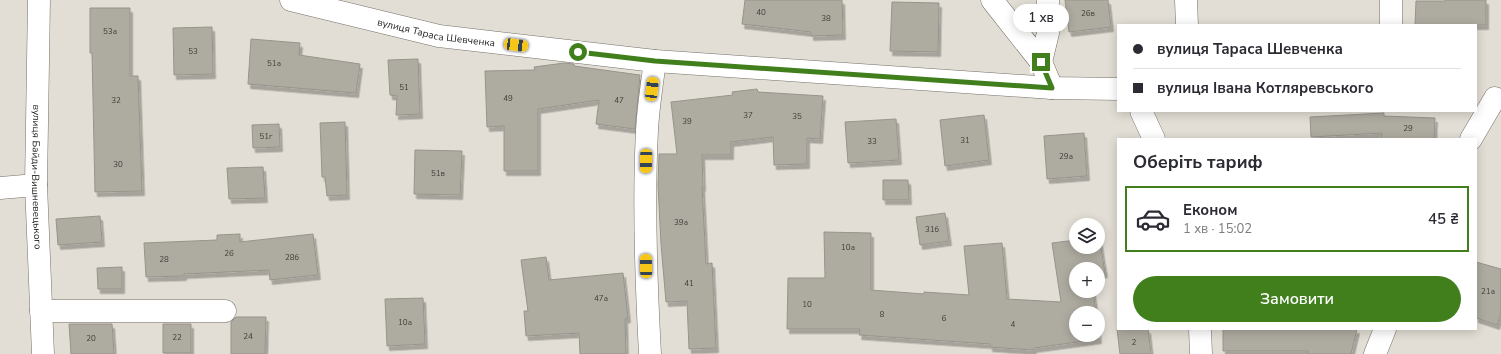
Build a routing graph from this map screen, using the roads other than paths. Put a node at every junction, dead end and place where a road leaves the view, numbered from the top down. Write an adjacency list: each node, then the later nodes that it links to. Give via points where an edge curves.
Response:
1 (39, 0): 17 (street, вулиця Байди-Вишневецького)
2 (291, 0): 9 (street, вулиця Тараса Шевченка, via 439,36)
3 (992, 0): 10 (street)
4 (1048, 0): 10 (street, via 1048,32)
5 (1186, 0): 7 (street)
6 (1392, 0): 8 (street)
7 (1187, 24)
8 (1391, 24)
9 (655, 61): 11 (street, вулиця Тараса Шевченка); 24 (street, via 647,130 645,222)
10 (1041, 62): 11 (street)
11 (1052, 88): 12 (street, вулиця Тараса Шевченка)
12 (1117, 89)
13 (1490, 98): 16 (street)
14 (1141, 112): 15 (street)
15 (1154, 138)
16 (1471, 138)
17 (36, 185): 18 (street); 19 (street, вулиця Байди-Вишневецького)
18 (0, 188)
19 (41, 311): 20 (street); 23 (street, вулиця Байди-Вишневецького)
20 (225, 311)
21 (1200, 330): 25 (street)
22 (1385, 330): 26 (street)
23 (42, 354)
24 (650, 354)
25 (1201, 354)
26 (1375, 354)

